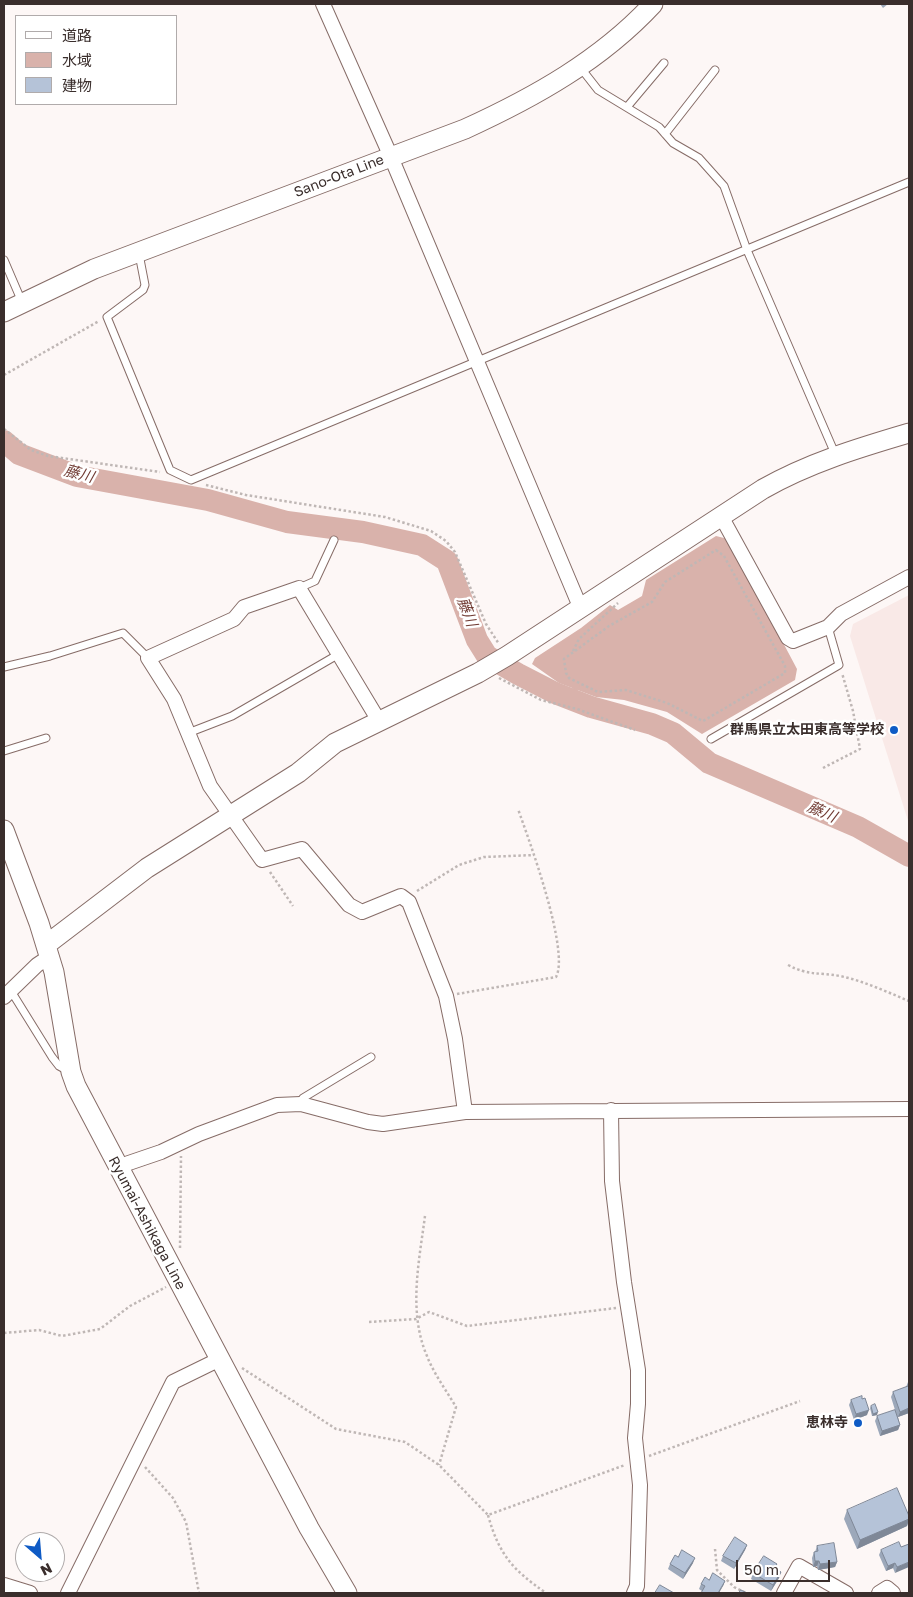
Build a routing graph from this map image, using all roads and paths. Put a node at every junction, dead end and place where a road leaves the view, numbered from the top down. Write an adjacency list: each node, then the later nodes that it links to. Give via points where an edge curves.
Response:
1 (323, 4): 8 (street)
2 (654, 4): 4 (main road, Sano-Ota Line)
3 (664, 63): 6 (lane)
4 (580, 67): 6 (lane, via 598,90); 8 (main road, Sano-Ota Line, via 499,113)
5 (716, 70): 7 (lane)
6 (627, 107): 7 (lane)
7 (665, 134): 10 (lane, via 673,143 699,158 720,181)
8 (391, 157): 11 (main road, Sano-Ota Line); 16 (street)
9 (909, 182): 10 (lane)
10 (747, 250): 16 (lane); 20 (lane)
11 (139, 252): 13 (main road, Sano-Ota Line); 15 (lane, via 144,290)
12 (4, 260): 13 (lane)
13 (22, 302): 14 (main road, Sano-Ota Line)
14 (4, 312)
15 (107, 317): 17 (path); 21 (lane)
16 (476, 363): 22 (lane); 28 (street)
17 (4, 375)
18 (4, 429): 21 (path, via 31,450 48,456 158,472)
19 (909, 433): 20 (main road)
20 (836, 456): 23 (main road, via 794,472)
21 (170, 470): 22 (lane)
22 (190, 480): 32 (path, via 246,495 385,517 439,536 455,552 486,624)
23 (721, 516): 28 (main road); 29 (street, via 788,638 793,641)
24 (334, 540): 26 (lane, via 315,581)
25 (909, 576): 29 (street, via 841,614)
26 (299, 588): 31 (street); 33 (street, via 244,607 234,619)
27 (624, 598): 30 (path, via 579,638)
28 (581, 609): 32 (main road)
29 (828, 627): 34 (lane)
30 (572, 652): 30 (path, via 652,602 665,582 716,550 724,556 786,670 782,676 704,721 667,702 626,690 598,692 569,678 564,659)
31 (339, 654): 37 (street); 39 (lane, via 232,716)
32 (505, 657): 36 (main road)
33 (148, 658): 35 (lane, via 123,633); 39 (street, via 174,699)
34 (839, 665): 41 (lane); 43 (path, via 860,748)
35 (4, 667)
36 (485, 668): 37 (main road); 38 (path, via 541,700)
37 (379, 721): 45 (main road, via 335,743 298,773)
38 (635, 730)
39 (188, 733): 45 (street, via 210,786)
40 (46, 738): 42 (lane)
41 (711, 739)
42 (4, 751)
43 (823, 768)
44 (518, 809): 47 (path)
45 (231, 817): 48 (street); 51 (main road, via 147,868)
46 (4, 830): 51 (main road, Ryumai-Ashikaga Line)
47 (534, 855): 49 (path, via 484,857 459,865); 54 (path, via 557,945 560,969 556,977)
48 (262, 860): 49 (street, via 302,849 349,905 362,912 401,896); 50 (path)
49 (406, 898): 54 (street)
50 (293, 906)
51 (48, 951): 53 (street); 57 (main road, Ryumai-Ashikaga Line)
52 (788, 965): 55 (path, via 803,973 839,976 875,987)
53 (8, 994): 57 (lane, via 59,1066)
54 (446, 996): 61 (street)
55 (909, 1002)
56 (371, 1056): 58 (lane, via 302,1098)
57 (71, 1072): 63 (main road, Ryumai-Ashikaga Line)
58 (299, 1104): 61 (street, via 383,1124); 62 (street, via 263,1108)
59 (909, 1109): 60 (street)
60 (611, 1110): 61 (street); 66 (street, via 612,1181)
61 (465, 1112)
62 (177, 1146): 63 (street); 65 (path, via 181,1158 180,1252)
63 (117, 1168): 65 (main road, Ryumai-Ashikaga Line)
64 (425, 1216): 67 (path, via 418,1266)
65 (175, 1274): 69 (path, via 100,1329 62,1336 39,1330); 70 (main road, Ryumai-Ashikaga Line)
66 (628, 1306): 67 (path, via 467,1326 429,1312); 73 (street, via 638,1370)
67 (416, 1319): 68 (path); 74 (path, via 427,1356 456,1406)
68 (369, 1322)
69 (4, 1333)
70 (220, 1359): 72 (street, via 173,1382); 74 (path, via 262,1379 336,1429 405,1442); 81 (main road, Ryumai-Ashikaga Line)
71 (800, 1401): 73 (path)
72 (135, 1456): 79 (street); 80 (path, via 173,1498 186,1522)
73 (636, 1461): 75 (path); 83 (street, via 640,1485 637,1586)
74 (439, 1465): 75 (path)
75 (488, 1515): 82 (path, via 492,1531 508,1562)
76 (715, 1549): 84 (path, via 717,1570 734,1587)
77 (4, 1585): 78 (street)
78 (30, 1593)
79 (68, 1593)
80 (199, 1593)
81 (347, 1593)
82 (546, 1593)
83 (634, 1593)
84 (746, 1593)
85 (784, 1593): 86 (street, via 799,1566)
86 (846, 1593)
87 (879, 1593): 88 (street, via 887,1588)
88 (893, 1593)

